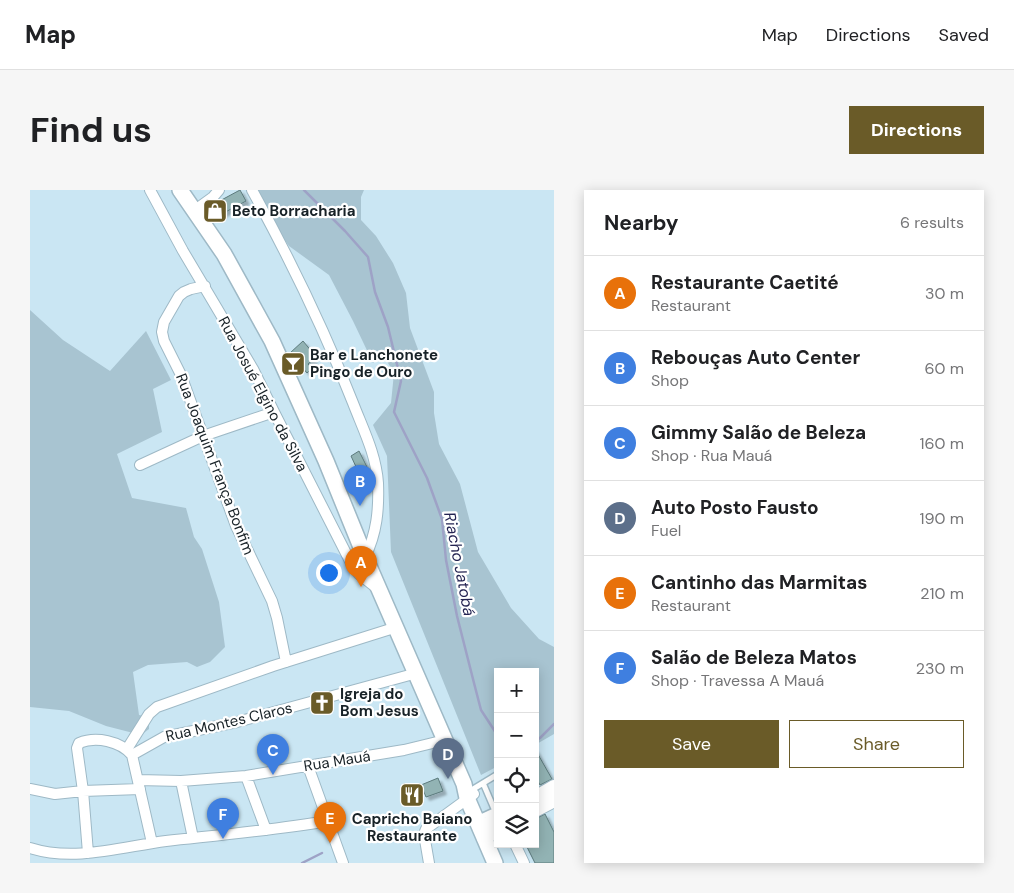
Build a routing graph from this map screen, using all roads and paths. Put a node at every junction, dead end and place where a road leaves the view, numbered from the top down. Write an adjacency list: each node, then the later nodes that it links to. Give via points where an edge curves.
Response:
1 (150, 190): 6 (street, Rua Josué Elgino da Silva)
2 (180, 190): 5 (main road)
3 (219, 190): 5 (street)
4 (252, 190): 10 (street, via 312,304 371,446 378,483 376,525)
5 (195, 210): 10 (main road, via 224,254 272,341)
6 (205, 286): 7 (street, Rua Josué Elgino da Silva); 8 (street, Rua Joaquim França Bonfim, via 179,296 162,332)
7 (274, 412): 8 (street); 11 (street, Rua Josué Elgino da Silva, via 352,564)
8 (203, 436): 9 (street); 13 (street, Rua Joaquim França Bonfim, via 236,526 272,601)
9 (140, 465)
10 (365, 557): 11 (main road)
11 (382, 592): 12 (main road)
12 (396, 627): 13 (street); 14 (main road)
13 (286, 662): 16 (street, via 157,707 149,714)
14 (417, 673): 15 (main road); 16 (street, Rua Montes Claros, via 237,722 164,737)
15 (445, 740): 17 (street, Rua Mauá); 24 (main road)
16 (129, 752): 21 (street); 25 (street, via 112,742 86,740 79,743 77,752)
17 (308, 766): 18 (street, Rua Mauá); 29 (street)
18 (246, 776): 20 (street, Rua Mauá); 31 (street)
19 (494, 776): 24 (lane)
20 (181, 781): 21 (street, Rua Mauá); 32 (street)
21 (139, 785): 25 (street, Rua Mauá); 33 (street)
22 (554, 788): 26 (street)
23 (30, 790): 25 (street, Rua Mauá, via 55,794)
24 (472, 790): 30 (main road); 38 (street, via 426,828 424,834)
25 (83, 791): 36 (street)
26 (539, 796)
27 (554, 800): 28 (street)
28 (539, 808)
29 (328, 821): 31 (street); 37 (street)
30 (490, 823): 39 (main road); 40 (main road)
31 (266, 830): 32 (street)
32 (193, 838): 33 (street)
33 (152, 843): 36 (street)
34 (30, 848): 36 (street, via 50,853)
35 (517, 848): 41 (street)
36 (88, 853)
37 (343, 863)
38 (429, 863)
39 (495, 863)
40 (503, 863)
41 (524, 863)

